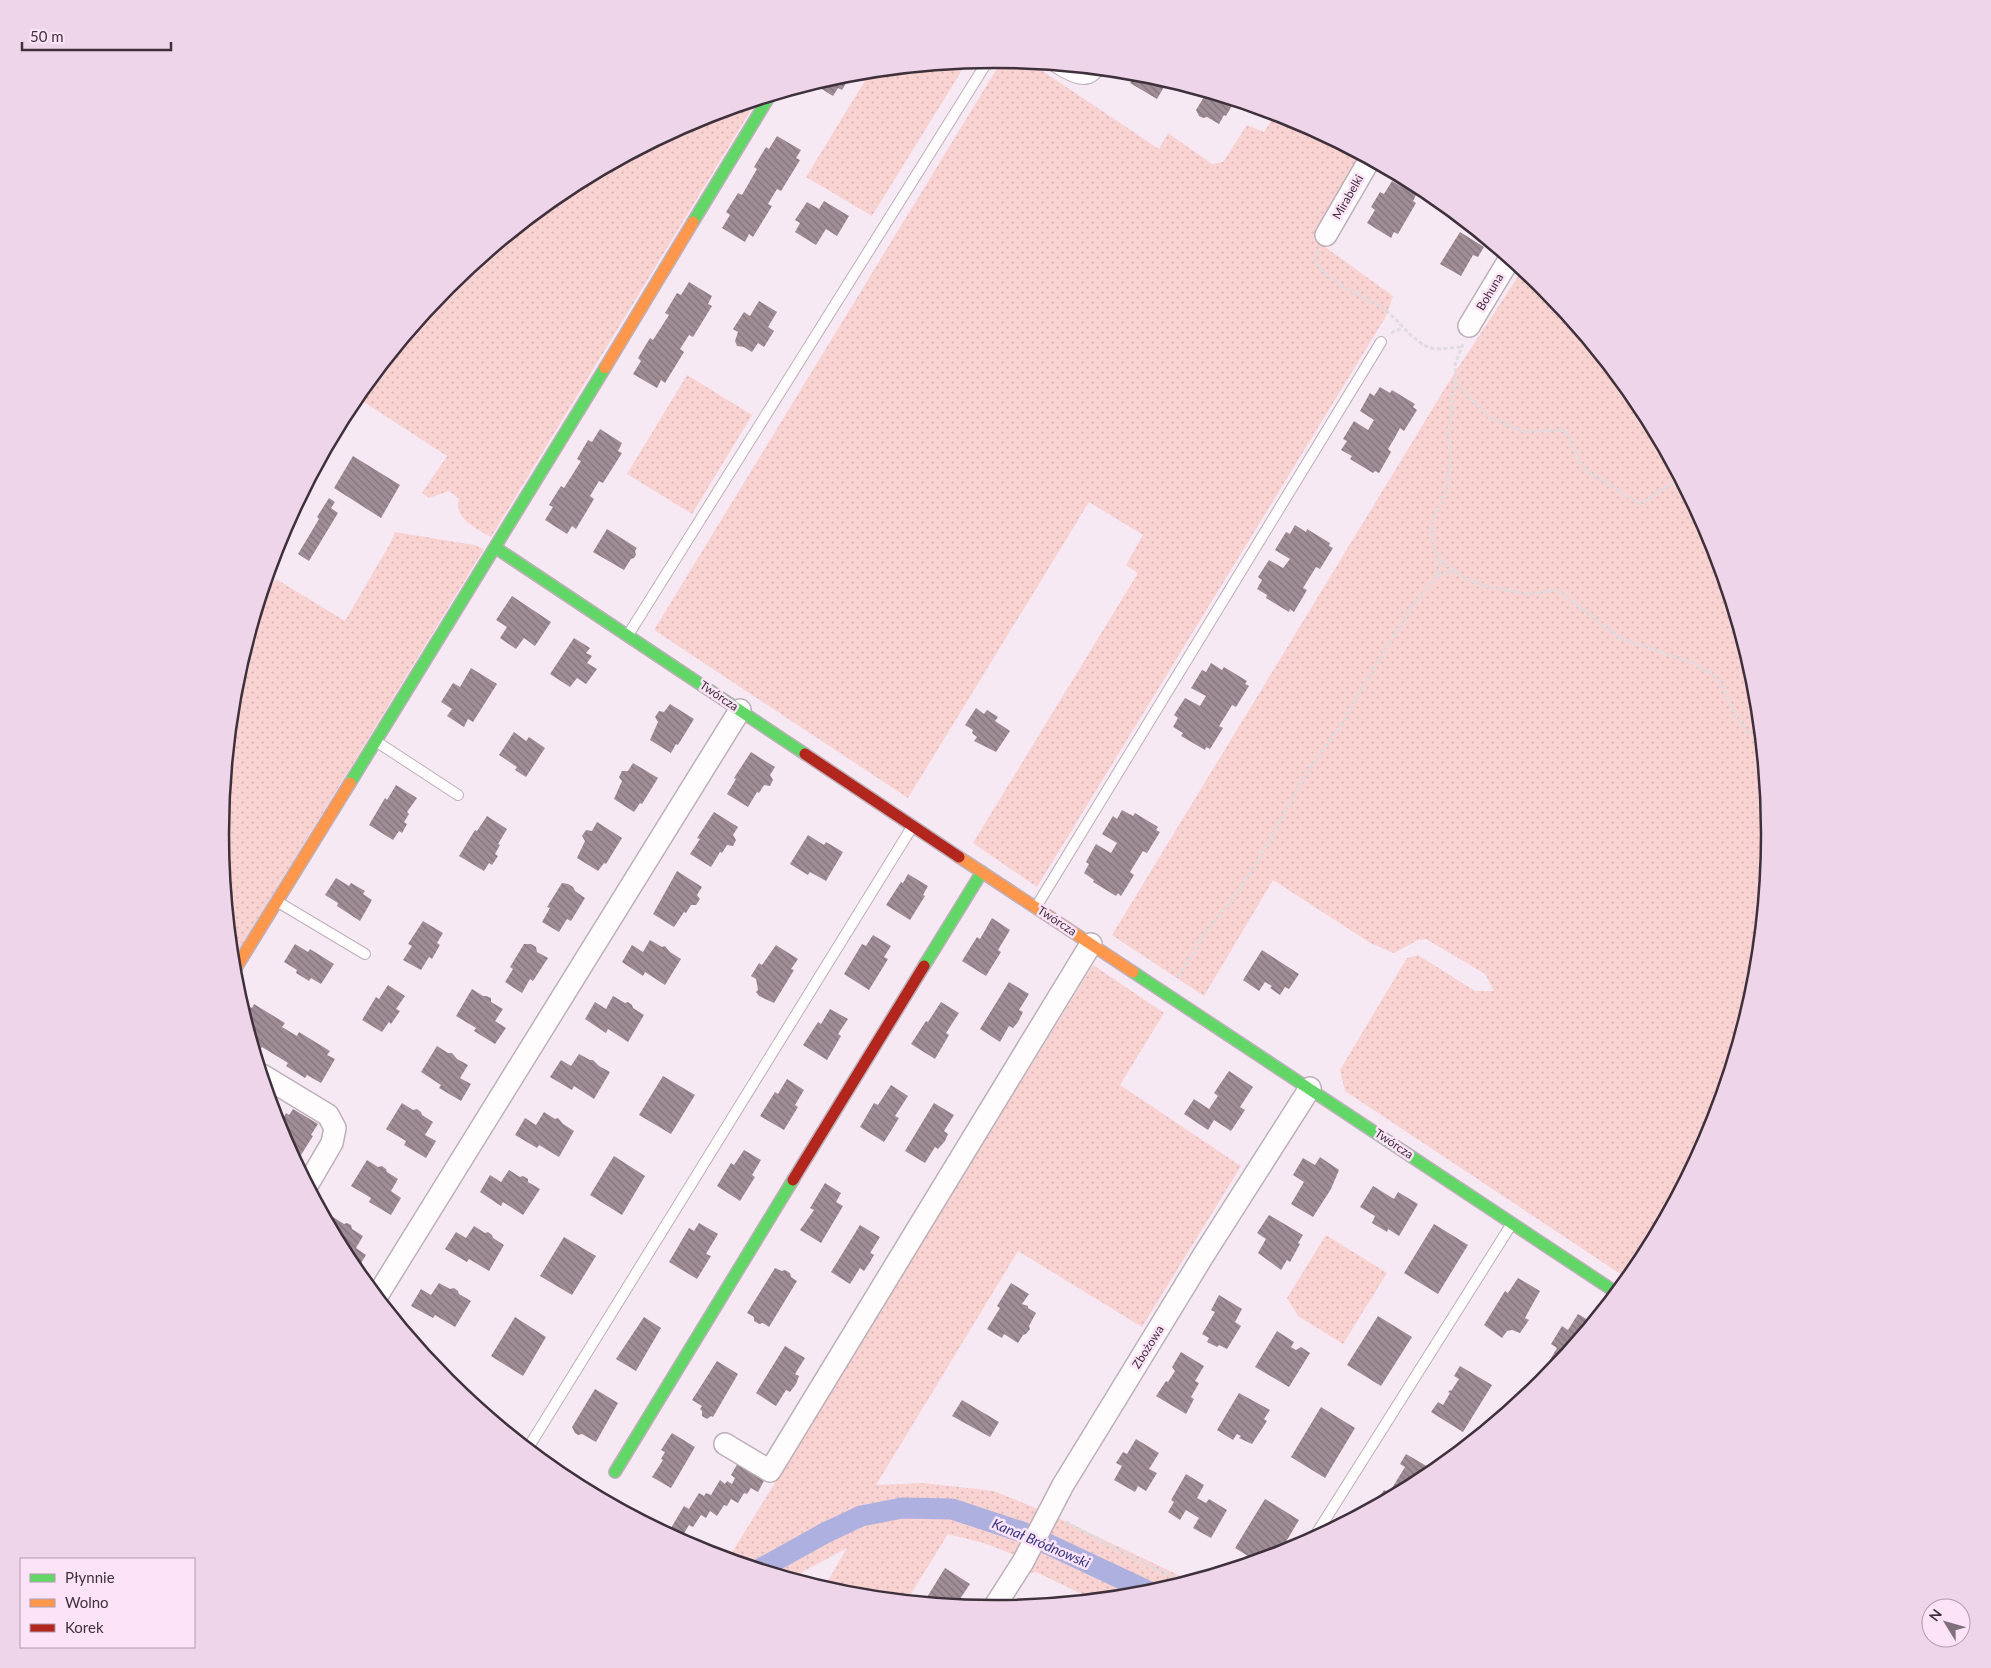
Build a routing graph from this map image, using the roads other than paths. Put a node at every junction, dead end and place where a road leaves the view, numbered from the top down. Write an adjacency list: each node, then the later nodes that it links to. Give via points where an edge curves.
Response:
1 (983, 68): 11 (lane)
2 (1060, 70): 3 (lane, via 1083,80)
3 (1096, 74)
4 (764, 104): 10 (street)
5 (1367, 164): 6 (street, Mirabelki)
6 (1326, 235)
7 (1507, 263): 8 (street, Bohuna)
8 (1469, 326)
9 (1380, 342): 18 (lane)
10 (496, 548): 11 (street, Twórcza); 13 (street)
11 (628, 635): 12 (street, Twórcza)
12 (740, 710): 15 (street, Twórcza); 27 (street)
13 (376, 741): 14 (lane); 17 (street)
14 (458, 795)
15 (912, 826): 16 (street, Twórcza); 28 (lane)
16 (982, 872): 18 (street, Twórcza); 30 (street)
17 (277, 901): 20 (lane); 21 (street)
18 (1036, 907): 19 (street, Twórcza)
19 (1091, 944): 23 (street, Twórcza); 29 (street, via 770,1471)
20 (365, 954)
21 (240, 961)
22 (270, 1080): 24 (street, via 328,1115 335,1128 332,1143)
23 (1310, 1088): 25 (street, Twórcza); 32 (street, Zbożowa, via 1063,1485 1055,1519)
24 (311, 1179)
25 (1512, 1223): 26 (street, Twórcza); 31 (lane)
26 (1612, 1290)
27 (380, 1291)
28 (531, 1443)
29 (725, 1444)
30 (615, 1472)
31 (1319, 1528)
32 (998, 1600)

